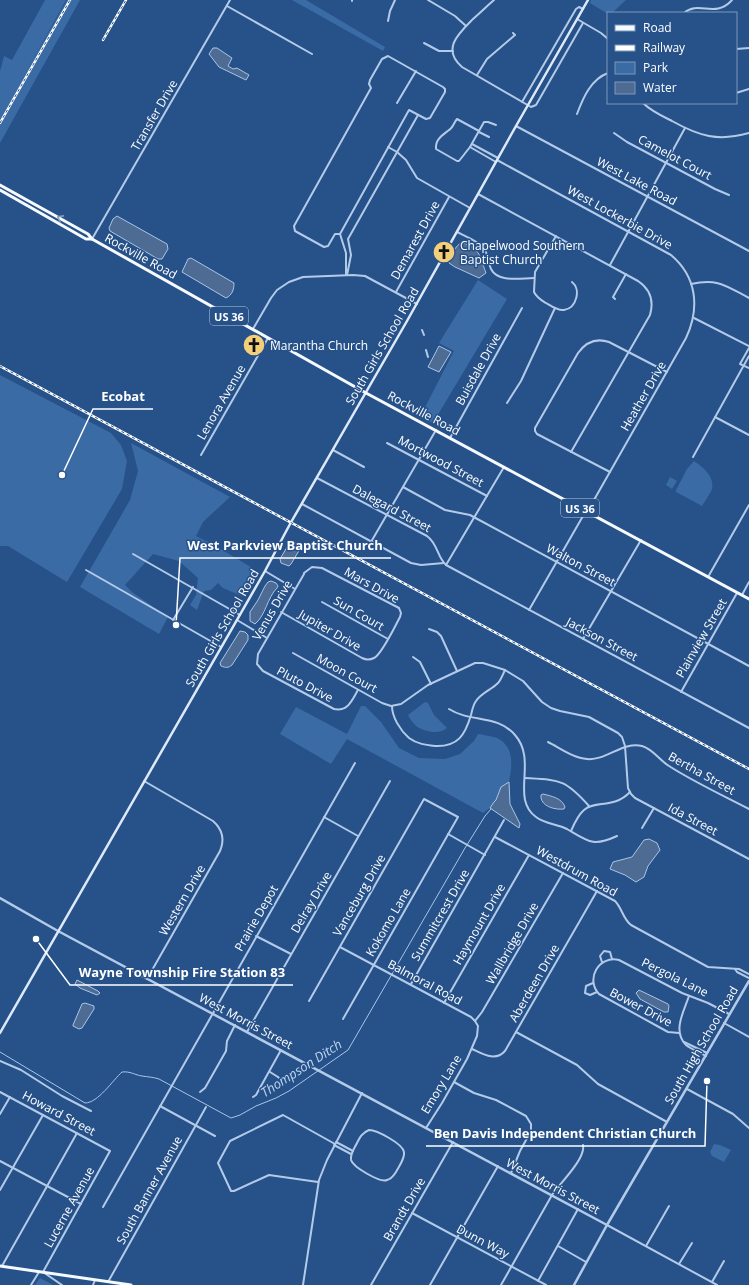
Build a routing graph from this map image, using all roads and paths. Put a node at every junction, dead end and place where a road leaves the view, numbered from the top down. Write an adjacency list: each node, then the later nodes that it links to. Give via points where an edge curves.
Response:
1 (230, 0): 7 (street, Transfer Drive)
2 (395, 0): 13 (street)
3 (428, 0): 15 (street, via 456,16)
4 (494, 0): 15 (street)
5 (588, 0): 10 (main road, South Girls School Road)
6 (732, 0): 9 (street, via 722,7)
7 (227, 6): 22 (street); 58 (street, Transfer Drive)
8 (689, 6): 11 (street)
9 (711, 6)
10 (583, 9): 12 (main road, South Girls School Road); 28 (street, via 576,9)
11 (685, 12)
12 (577, 19): 14 (street); 31 (main road, South Girls School Road)
13 (388, 21)
14 (583, 23): 17 (street); 31 (street, via 535,105)
15 (466, 26): 21 (street, via 455,38)
16 (513, 33): 25 (street, via 515,35 486,60)
17 (607, 38)
18 (424, 43): 21 (street, via 439,51)
19 (749, 48): 20 (street)
20 (737, 49)
21 (453, 51): 25 (street, via 460,65)
22 (312, 54)
23 (416, 71): 29 (street); 33 (street, via 446,90 432,116 427,119); 56 (street, via 390,56 382,59 370,80 370,88 294,226 294,230 324,247 337,233)
24 (607, 72): 32 (street, via 593,83)
25 (477, 76): 28 (street)
26 (749, 89): 27 (street)
27 (737, 93)
28 (522, 102): 31 (street)
29 (397, 103)
30 (644, 104): 36 (street)
31 (528, 105): 35 (main road, South Girls School Road)
32 (577, 114)
33 (418, 115): 42 (street, via 409,110); 44 (street)
34 (496, 126): 37 (street, via 486,121)
35 (516, 126): 45 (main road, South Girls School Road); 52 (street, West Lake Road)
36 (685, 128): 38 (street, via 697,134 715,137 730,137); 46 (street)
37 (479, 131): 40 (street); 41 (street); 43 (street, via 457,119 436,144 436,149 457,161 462,159)
38 (749, 132)
39 (614, 133): 46 (street, Camelot Court)
40 (489, 137)
41 (472, 144): 43 (street); 45 (street)
42 (388, 147): 44 (street); 56 (street)
43 (470, 147): 45 (street)
44 (397, 152): 51 (street, via 406,160 417,178); 62 (street, via 348,238 351,255)
45 (497, 160): 49 (main road, South Girls School Road); 54 (street, West Lockerbie Drive)
46 (666, 163): 50 (street, Camelot Court); 52 (street)
47 (0, 185): 58 (main road, Rockville Road / US 36, one-way to 47, via 88,234)
48 (0, 190): 58 (main road, Rockville Road / US 36, via 86,239)
49 (478, 194): 53 (main road, South Girls School Road); 57 (street)
50 (729, 195)
51 (449, 197): 53 (street); 66 (street, Demarest Drive)
52 (648, 197): 54 (street); 59 (street, West Lake Road)
53 (470, 208): 55 (main road, South Girls School Road)
54 (629, 231): 60 (street); 65 (street, West Lockerbie Drive, via 673,257)
55 (456, 232): 63 (street, via 483,247 497,276); 69 (main road, South Girls School Road)
56 (340, 234): 62 (street, via 346,253)
57 (556, 236): 60 (street); 63 (street)
58 (92, 239): 73 (main road, Rockville Road / US 36)
59 (749, 251)
60 (610, 265): 61 (street)
61 (626, 274): 68 (street, via 613,297); 79 (street, via 646,288 652,306 650,315)
62 (346, 275): 66 (street, via 365,276); 73 (street, via 303,277 286,284 273,296)
63 (534, 278): 71 (street, via 536,296)
64 (572, 282): 71 (street, via 578,291 572,305 564,310)
65 (691, 284): 67 (street, via 718,282); 72 (street, Heather Drive, via 695,301)
66 (396, 292): 69 (street)
67 (749, 298)
68 (616, 299)
69 (417, 304): 85 (main road, South Girls School Road)
70 (522, 308): 90 (street, Buisdale Drive)
71 (555, 308): 86 (street, via 521,382)
72 (694, 318): 77 (street); 84 (street, Heather Drive)
73 (253, 329): 76 (main road, Rockville Road / US 36)
74 (422, 330): 75 (street)
75 (424, 335)
76 (268, 338): 85 (main road, Rockville Road / US 36); 94 (street, Lenora Avenue)
77 (749, 347): 82 (street, via 740,364)
78 (426, 350): 81 (street)
79 (629, 352): 84 (street); 93 (street); 93 (street, via 612,342 602,340 590,342 577,355 535,428 537,434)
80 (749, 356): 82 (street)
81 (428, 358)
82 (744, 366): 83 (street); 87 (street)
83 (749, 368)
84 (667, 372): 99 (street, Heather Drive)
85 (366, 393): 88 (main road, Rockville Road / US 36); 92 (main road, South Girls School Road)
86 (506, 403)
87 (715, 417): 89 (street); 95 (street)
88 (436, 430): 90 (main road, Rockville Road / US 36); 96 (street)
89 (749, 435)
90 (450, 438): 98 (main road, Rockville Road / US 36)
91 (387, 443): 96 (street, Mortwood Street)
92 (333, 450): 97 (street); 100 (main road, South Girls School Road)
93 (571, 452): 99 (street)
94 (201, 455)
95 (693, 457)
96 (419, 460): 101 (street); 102 (street, Mortwood Street)
97 (364, 467)
98 (504, 467): 102 (street); 105 (main road, Rockville Road / US 36)
99 (610, 472): 105 (street, Heather Drive)
100 (317, 478): 103 (main road, South Girls School Road); 106 (street, Dalegard Street)
101 (403, 487): 106 (street); 107 (street, Walton Street, via 445,510 466,513)
102 (487, 496): 107 (street)
103 (302, 504): 109 (street); 116 (main road, South Girls School Road)
104 (749, 505): 117 (street)
105 (586, 511): 108 (main road, Rockville Road / US 36); 111 (street, Heather Drive)
106 (387, 515): 109 (street); 112 (street, Dalegard Street, via 431,539)
107 (474, 517): 111 (street, Walton Street); 113 (street)
108 (641, 540): 117 (main road, Rockville Road / US 36); 121 (street)
109 (371, 542): 112 (street, via 414,564)
110 (133, 554): 119 (street)
111 (557, 562): 121 (street, Walton Street); 126 (street, Heather Drive)
112 (444, 563): 113 (street, Dalegard Street)
113 (446, 565): 126 (street, Jackson Street)
114 (312, 567): 120 (street, Venus Drive, via 305,572); 133 (street, Mars Drive, via 323,568 399,608 400,617)
115 (86, 570): 129 (street)
116 (265, 571): 120 (street); 128 (main road, South Girls School Road)
117 (708, 577): 122 (main road, Rockville Road / US 36)
118 (749, 582): 123 (street)
119 (193, 587): 128 (street); 129 (street)
120 (295, 589): 127 (street, Venus Drive)
121 (611, 591): 134 (street); 135 (street, Walton Street)
122 (737, 593): 123 (main road, Rockville Road / US 36); 135 (street, Plainview Street)
123 (742, 595): 124 (main road, Rockville Road / US 36)
124 (749, 599)
125 (322, 602): 133 (street, Sun Court)
126 (529, 610): 134 (street, Jackson Street)
127 (282, 612): 132 (street, Venus Drive); 133 (street, Jupiter Drive, via 362,658 370,659 379,654)
128 (240, 615): 130 (main road, South Girls School Road)
129 (173, 620): 136 (street)
130 (236, 620): 132 (street); 136 (main road, South Girls School Road)
131 (429, 629): 142 (street, via 441,636)
132 (267, 638): 140 (street, Venus Drive, via 257,656)
133 (388, 639)
134 (583, 639): 145 (street, Jackson Street)
135 (709, 644): 139 (street, Walton Street); 145 (street, Plainview Street)
136 (221, 647): 154 (main road, South Girls School Road)
137 (293, 654): 144 (street, Moon Court)
138 (413, 657): 143 (street, via 421,663)
139 (749, 666)
140 (260, 668): 144 (street, Pluto Drive, via 338,710 350,704)
141 (506, 670): 142 (street, via 478,663); 148 (street, via 498,683 477,699); 151 (street, via 523,681 551,708 600,722 620,735)
142 (457, 671): 143 (street)
143 (430, 684): 146 (street, via 405,702)
144 (358, 690): 146 (street, Moon Court, via 382,704)
145 (681, 692): 149 (street, Jackson Street)
146 (392, 706): 148 (street, via 394,716 405,734 415,742 428,745 444,746 456,742 465,733)
147 (449, 709): 148 (street)
148 (470, 718): 153 (street, via 496,722 516,736 525,756)
149 (749, 728)
150 (548, 742): 151 (street, via 577,757 587,759 599,758)
151 (626, 747): 156 (street, via 627,784); 159 (street, Bertha Street, via 644,746 667,765)
152 (355, 763): 160 (street, Prairie Depot)
153 (525, 778): 157 (street, via 549,779 564,783); 163 (street, via 524,799 530,811 540,819)
154 (144, 781): 174 (main road, South Girls School Road); 184 (street, Western Drive, via 213,821 219,828 223,840 220,851)
155 (390, 781): 165 (street, Delray Drive)
156 (630, 792): 157 (street, via 614,803); 158 (street, Ida Street, via 635,798)
157 (589, 806): 163 (street, via 581,812)
158 (654, 808): 162 (street); 170 (street, Ida Street)
159 (749, 809)
160 (324, 817): 165 (street); 175 (street, Prairie Depot)
161 (504, 820): 167 (street)
162 (642, 828)
163 (571, 831): 166 (street, via 596,843)
164 (448, 834): 168 (street); 176 (street, Vanceburg Drive, via 458,817 424,799); 180 (street, Kokomo Lane)
165 (358, 836): 177 (street, Delray Drive)
166 (617, 836)
167 (495, 837): 168 (street); 169 (street, Westdrum Road)
168 (485, 855): 187 (street, Summitcrest Drive)
169 (529, 855): 171 (street, Westdrum Road); 191 (street, Haymount Drive)
170 (749, 860)
171 (563, 873): 172 (street, Westdrum Road); 195 (street, Wallbridge Drive, via 482,1014)
172 (597, 891): 181 (street, Westdrum Road, via 617,903 631,925 708,967); 199 (street, Aberdeen Drive)
173 (0, 898): 174 (street, West Morris Street)
174 (58, 931): 184 (street, West Morris Street); 200 (main road, South Girls School Road)
175 (256, 936): 177 (street); 192 (street, Prairie Depot)
176 (340, 947): 180 (street, Balmoral Road); 190 (street, Vanceburg Drive)
177 (291, 954): 198 (street, Delray Drive)
178 (612, 959): 179 (street); 179 (street, Pergola Lane, via 610,952 603,951 600,956); 189 (street, Pergola Lane, via 621,961)
179 (602, 962): 182 (street, Pergola Lane)
180 (374, 965): 187 (street, Balmoral Road); 194 (street, Kokomo Lane)
181 (735, 969): 183 (street, via 739,968); 185 (street, Westdrum Road)
182 (596, 970): 186 (street, Bower Drive)
183 (749, 974)
184 (147, 979): 192 (street, West Morris Street)
185 (749, 979): 193 (street, South High School Road)
186 (593, 983): 188 (street, Bower Drive); 188 (street, Bower Drive, via 586,986 585,992 590,995)
187 (410, 985): 191 (street, Balmoral Road)
188 (597, 992): 201 (street, Bower Drive, via 668,1032)
189 (690, 996): 193 (street, Pergola Lane); 201 (street, via 679,1025)
190 (309, 1000)
191 (444, 1003): 195 (street, Balmoral Road)
192 (212, 1013): 197 (street, West Morris Street); 216 (street, Prairie Depot)
193 (729, 1014): 196 (street, South High School Road)
194 (343, 1019)
195 (475, 1021): 203 (street, via 478,1033)
196 (724, 1023): 202 (street); 205 (street, South High School Road)
197 (235, 1026): 198 (street, West Morris Street); 212 (street, via 227,1042 226,1051 205,1088)
198 (247, 1032): 204 (street, West Morris Street)
199 (516, 1032): 203 (street, Aberdeen Drive, via 506,1050 499,1056 488,1056); 221 (street, via 577,1065 598,1084)
200 (0, 1033)
201 (679, 1033): 205 (street, via 686,1045)
202 (749, 1037)
203 (472, 1049): 209 (street, Emory Lane)
204 (281, 1050): 207 (street); 213 (street, West Morris Street)
205 (706, 1054): 210 (street, South High School Road)
206 (0, 1061): 218 (street, via 21,1070)
207 (270, 1072): 208 (street); 215 (street)
208 (283, 1082)
209 (454, 1082): 223 (street, Emory Lane); 236 (street, via 475,1094 496,1100 530,1121 530,1132)
210 (687, 1089): 221 (street, South High School Road); 224 (street, via 733,1114)
211 (0, 1092): 214 (street, Howard Street)
212 (200, 1092)
213 (362, 1093): 223 (street, West Morris Street); 228 (street)
214 (10, 1097): 219 (street); 220 (street, Howard Street)
215 (253, 1097)
216 (160, 1105): 222 (street); 243 (street, Prairie Depot)
217 (206, 1107): 222 (street, South Banner Avenue)
218 (91, 1111)
219 (0, 1114)
220 (43, 1115): 225 (street, Howard Street); 235 (street)
221 (667, 1122): 246 (street, South High School Road)
222 (196, 1125): 226 (street); 259 (street, South Banner Avenue)
223 (426, 1128): 227 (street, West Morris Street)
224 (749, 1128)
225 (77, 1133): 230 (street, Howard Street); 238 (street)
226 (215, 1136)
227 (453, 1142): 234 (street, West Morris Street); 245 (street, Brandt Drive)
228 (335, 1143): 231 (street); 232 (street); 237 (street); 237 (street, via 282,1116 230,1141 218,1163 231,1191 269,1175)
229 (583, 1145): 240 (street, via 583,1151 570,1173)
230 (110, 1151): 241 (street, Lucerne Avenue)
231 (353, 1151): 232 (street); 232 (street, via 362,1135 369,1130 376,1131 399,1144 404,1155 393,1176 388,1180 380,1180 355,1166)
232 (351, 1154)
233 (0, 1161): 235 (street)
234 (498, 1166): 236 (street, West Morris Street); 247 (street)
235 (13, 1168): 238 (street); 239 (street)
236 (511, 1173): 240 (street, West Morris Street)
237 (318, 1182): 265 (street)
238 (47, 1186): 241 (street); 254 (street)
239 (0, 1190)
240 (552, 1195): 244 (street, West Morris Street); 255 (street)
241 (81, 1204): 256 (street, Lucerne Avenue)
242 (669, 1206): 250 (street)
243 (102, 1207)
244 (578, 1209): 246 (street, West Morris Street); 249 (street)
245 (412, 1213): 247 (street, Dunn Way); 266 (street, Brandt Drive)
246 (607, 1225): 250 (street, West Morris Street); 252 (street, South High School Road)
247 (457, 1237): 255 (street, Dunn Way); 267 (street)
248 (692, 1243): 253 (street)
249 (558, 1246): 252 (street); 258 (street)
250 (646, 1246): 253 (street, West Morris Street)
251 (724, 1261): 260 (street)
252 (586, 1262): 270 (street, South High School Road)
253 (679, 1264): 260 (street, West Morris Street)
254 (1, 1266): 256 (main road)
255 (511, 1266): 258 (street, Dunn Way); 268 (street)
256 (41, 1272): 257 (main road); 261 (street, Lucerne Avenue); 262 (street)
257 (95, 1280): 259 (main road); 263 (street)
258 (538, 1281): 269 (street, Dunn Way)
259 (108, 1282): 264 (main road)
260 (712, 1282): 271 (street, West Morris Street)
261 (31, 1285)
262 (62, 1285)
263 (93, 1285)
264 (131, 1285)
265 (303, 1285)
266 (372, 1285)
267 (430, 1285)
268 (500, 1285)
269 (546, 1285)
270 (574, 1285)
271 (717, 1285)

